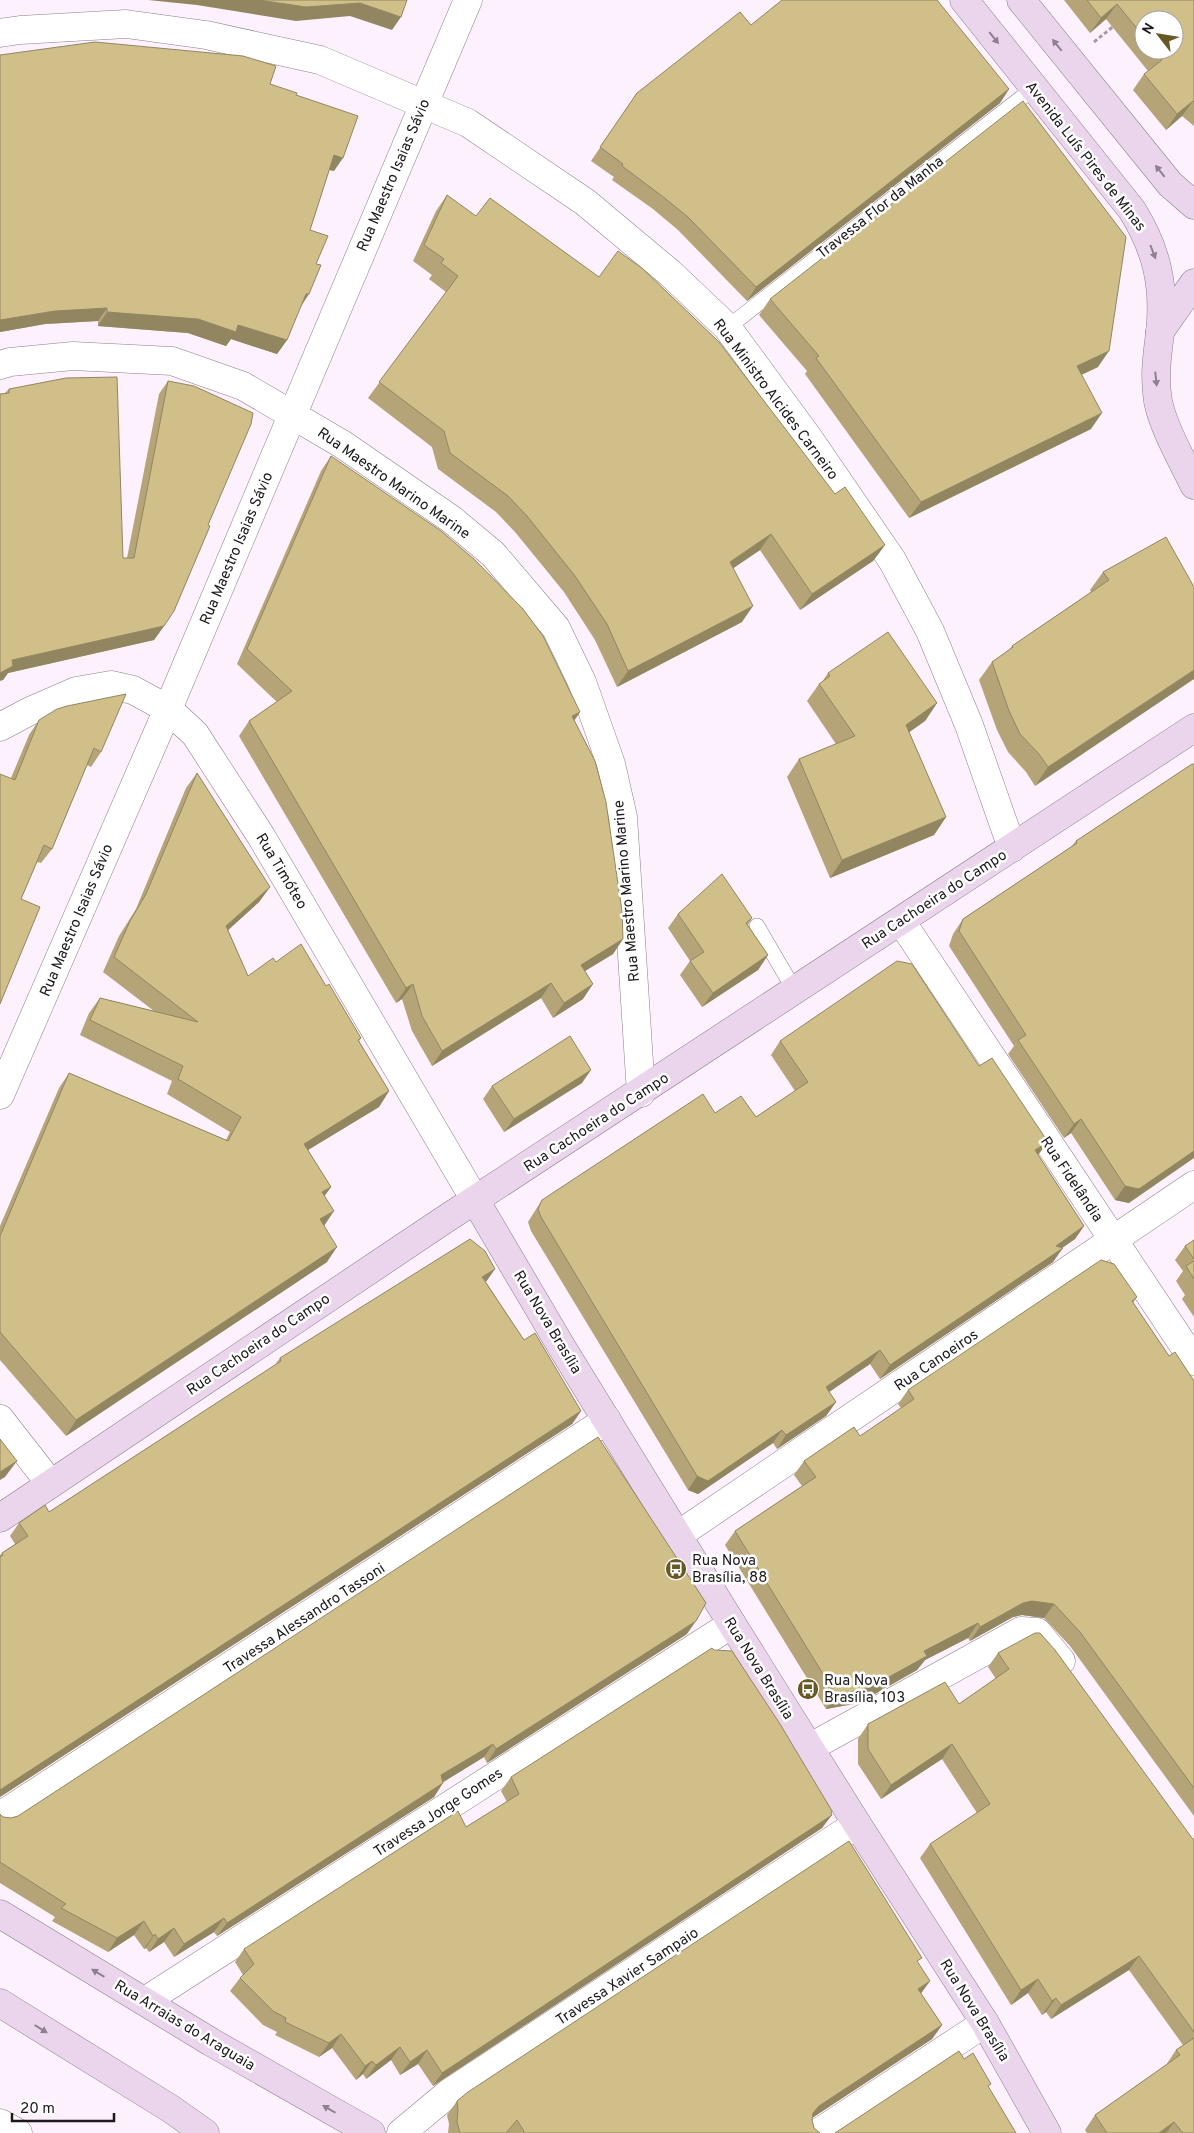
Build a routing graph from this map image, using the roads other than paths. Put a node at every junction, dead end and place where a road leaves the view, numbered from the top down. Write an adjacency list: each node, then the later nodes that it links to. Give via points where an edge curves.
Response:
1 (468, 0): 6 (street, Rua Maestro Isaias Sávio)
2 (964, 0): 5 (main road, Avenida Luís Pires de Minas, one-way to 5)
3 (1021, 0): 7 (main road, one-way to 3, via 1170,184)
4 (0, 33): 6 (street, Rua Ministro Alcides Carneiro, via 126,24 206,35 320,60)
5 (1034, 88): 9 (lane, Travessa Flor da Manha); 10 (main road, Avenida Luís Pires de Minas, one-way to 10, via 1146,232 1156,258 1161,287)
6 (423, 103): 9 (street, Rua Ministro Alcides Carneiro, via 468,123 585,202 670,272); 12 (street, Rua Maestro Isaias Sávio)
7 (1194, 205)
8 (1194, 283): 10 (main road)
9 (727, 328): 17 (street, Rua Ministro Alcides Carneiro, via 807,436 892,560 930,630 969,725)
10 (1160, 331): 13 (main road, Avenida Luís Pires de Minas, one-way to 13, via 1155,368 1158,402)
11 (0, 365): 12 (street, Rua Maestro Marino Marine, via 73,356 172,361 243,386)
12 (292, 415): 14 (street, Rua Maestro Isaias Sávio); 21 (street, Rua Maestro Marino Marine, via 342,444 451,518 493,554 556,628 582,682 611,764 623,817)
13 (1194, 485)
14 (168, 709): 15 (street, Rua Timóteo, via 133,690 111,685 76,691 30,710); 22 (street, Rua Maestro Isaias Sávio); 24 (street, Rua Timóteo, via 195,734 261,836)
15 (0, 727)
16 (1194, 728): 17 (main road, Rua Cachoeira do Campo)
17 (1012, 848): 18 (main road, Rua Cachoeira do Campo)
18 (901, 921): 20 (main road, Rua Cachoeira do Campo); 25 (street, Rua Fidelândia)
19 (757, 926): 20 (lane)
20 (795, 991): 21 (main road, Rua Cachoeira do Campo)
21 (640, 1093): 24 (main road, Rua Cachoeira do Campo)
22 (0, 1095)
23 (1194, 1185): 25 (street, Rua Canoeiros)
24 (475, 1200): 28 (main road, Rua Nova Brasília); 29 (main road, Rua Cachoeira do Campo)
25 (1113, 1240): 26 (street, Rua Fidelândia); 31 (street, Rua Canoeiros)
26 (1194, 1361)
27 (0, 1418): 29 (street)
28 (607, 1420): 31 (main road, Rua Nova Brasília); 35 (street, Travessa Alessandro Tassoni)
29 (50, 1483): 30 (main road, Rua Cachoeira do Campo)
30 (0, 1518)
31 (678, 1535): 32 (main road, Rua Nova Brasília)
32 (732, 1624): 34 (main road, Rua Nova Brasília); 38 (street, Travessa Jorge Gomes)
33 (1074, 1678): 34 (street, via 1037,1632 1021,1631)
34 (809, 1748): 36 (main road, Rua Nova Brasília)
35 (0, 1816)
36 (857, 1824): 40 (main road, Rua Nova Brasília); 45 (street, Travessa Xavier Sampaio, via 450,2093)
37 (0, 1914): 38 (main road, Rua Arraias do Araguaia, one-way to 37)
38 (145, 2001): 44 (main road, Rua Arraias do Araguaia, one-way to 38)
39 (0, 2003): 43 (main road, one-way to 43)
40 (985, 2023): 46 (street); 47 (main road, Rua Nova Brasília)
41 (0, 2123): 42 (street)
42 (18, 2133)
43 (205, 2133)
44 (371, 2133)
45 (402, 2133)
46 (818, 2133)
47 (1047, 2133)

